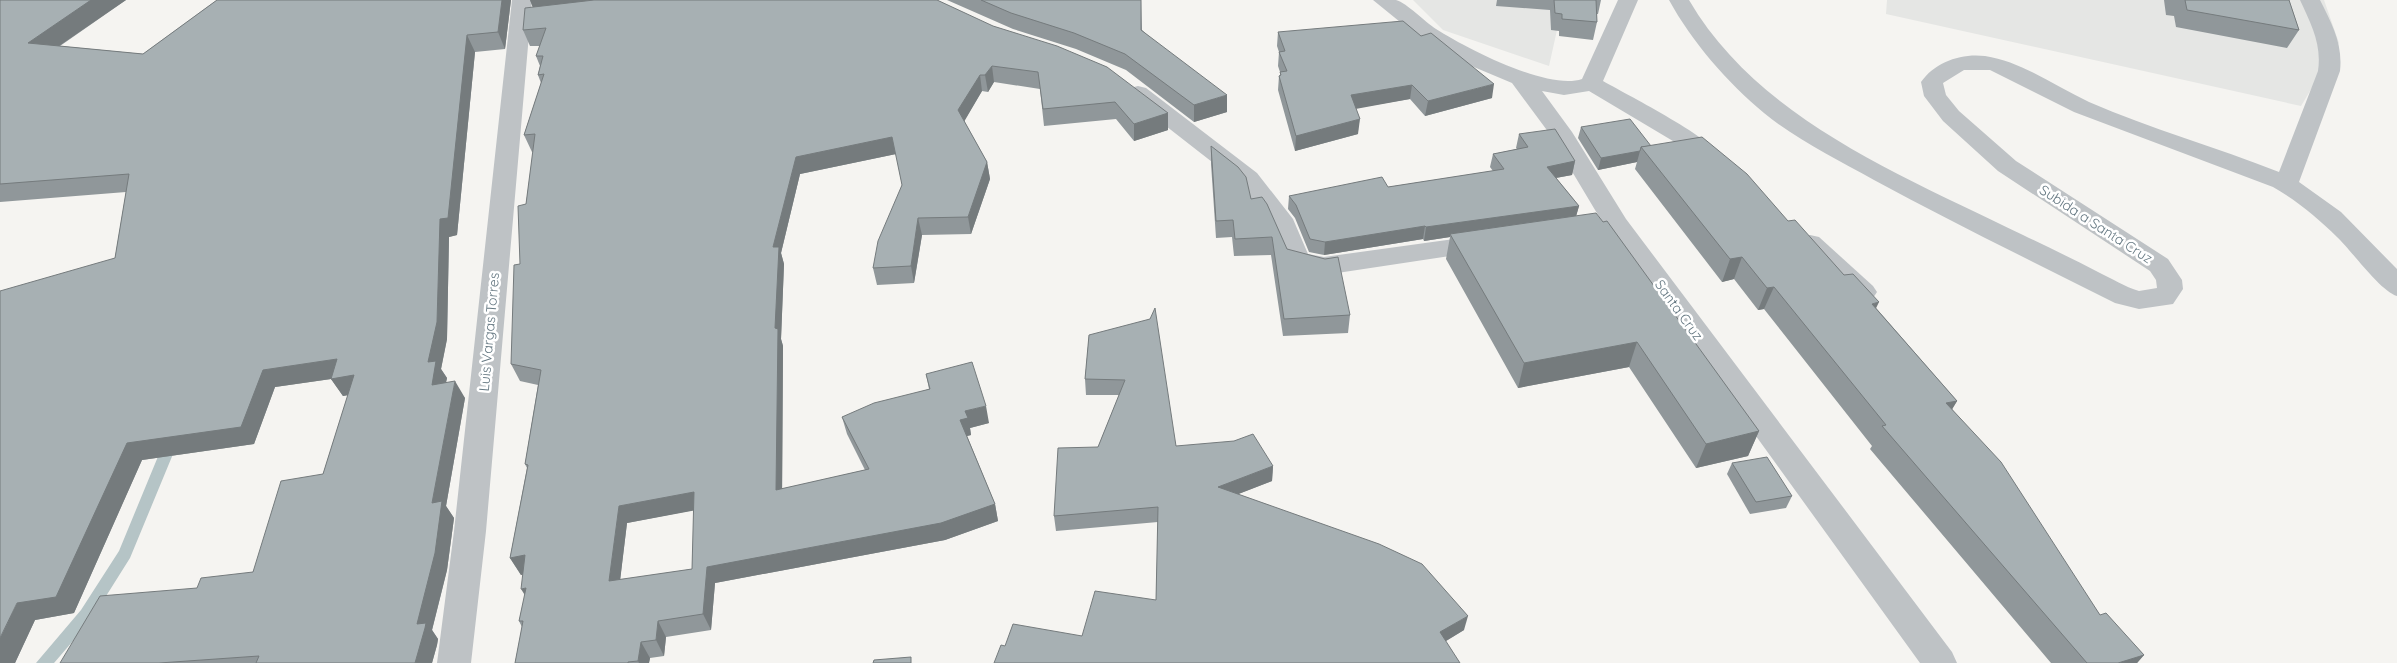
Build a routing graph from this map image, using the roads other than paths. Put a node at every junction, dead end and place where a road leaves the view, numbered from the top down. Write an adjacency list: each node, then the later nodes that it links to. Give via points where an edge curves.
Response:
1 (1383, 0): 6 (street, via 1429,34 1470,57)
2 (1628, 0): 8 (street)
3 (1679, 0): 10 (street, Subida a Santa Cruz, via 1692,23 1732,68 1780,114 1912,190 2124,296 2139,300 2164,297 2170,289 2169,280 2159,265 2007,166 1951,116 1935,96 1932,82 1940,73 1951,66 1969,62 2001,68 2084,107 2204,150)
4 (2310, 0): 10 (street, via 2330,42 2332,54 2329,71)
5 (526, 11): 17 (street, Luis Vargas Torres)
6 (1520, 78): 8 (street, via 1568,89); 11 (street, Santa Cruz, via 1560,132)
7 (1124, 83): 14 (street, via 1248,178 1280,219 1297,260 1302,263 1324,266)
8 (1591, 83): 9 (street, via 1691,142)
9 (1735, 178)
10 (2286, 185): 15 (street, Subida a Santa Cruz, via 2366,248)
11 (1616, 224): 13 (street); 18 (street, Santa Cruz)
12 (1793, 227): 16 (street)
13 (1587, 228)
14 (1509, 239)
15 (2397, 287)
16 (1864, 292)
17 (454, 663)
18 (1940, 663)

